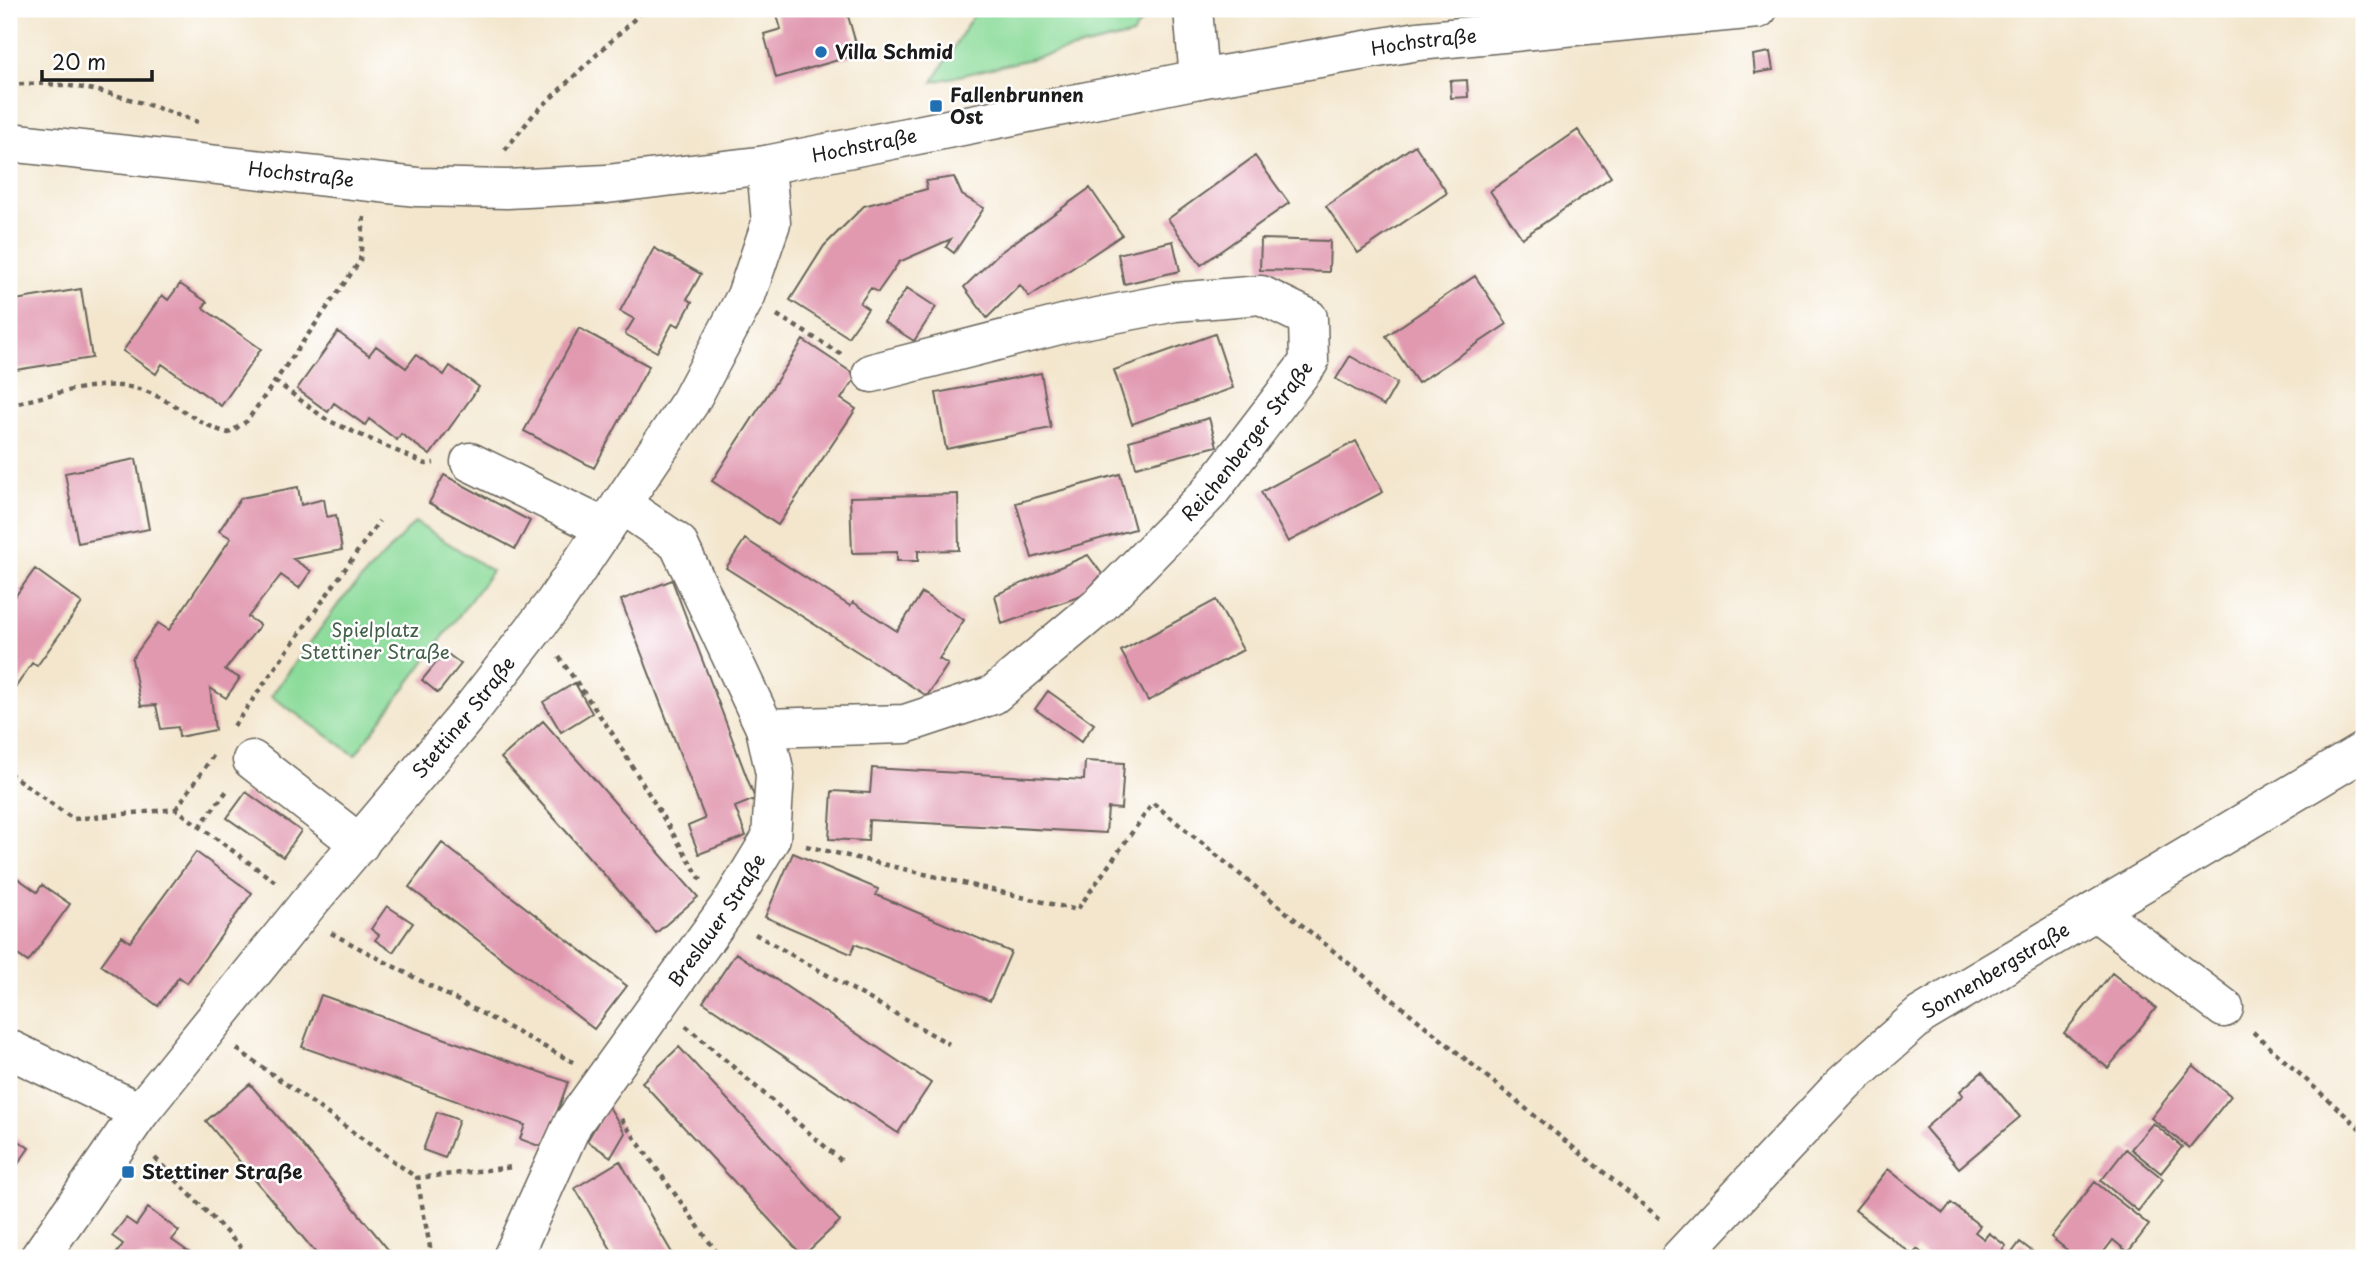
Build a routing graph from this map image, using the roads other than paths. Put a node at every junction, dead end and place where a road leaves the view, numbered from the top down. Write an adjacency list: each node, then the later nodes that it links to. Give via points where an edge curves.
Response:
1 (1193, 9): 3 (street)
2 (1758, 9): 3 (street, Hochstraße, via 1418,41)
3 (1199, 79): 5 (street, Hochstraße)
4 (9, 142): 5 (street, Hochstraße, via 417,187 607,184)
5 (765, 165): 8 (street, Stettiner Straße, via 771,223 747,296 690,402)
6 (872, 373): 9 (street, Reichenberger Straße, via 1067,323 1175,302 1261,295 1308,318 1309,362 1209,493 1098,607 993,695 905,724)
7 (470, 462): 8 (street, Breslauer Straße)
8 (613, 516): 9 (street, Breslauer Straße, via 678,543); 12 (street, Stettiner Straße, via 555,601)
9 (765, 728): 19 (street, Breslauer Straße, via 775,774 771,838 732,902 573,1123)
10 (232, 749): 12 (street)
11 (2364, 751): 13 (street, Sonnenbergstraße)
12 (360, 844): 16 (street, Stettiner Straße)
13 (2095, 911): 14 (street); 17 (street, Sonnenbergstraße, via 1921,1015)
14 (2224, 1008)
15 (9, 1049): 16 (street)
16 (134, 1121): 18 (street, Stettiner Straße)
17 (1674, 1244)
18 (39, 1258)
19 (512, 1258)

